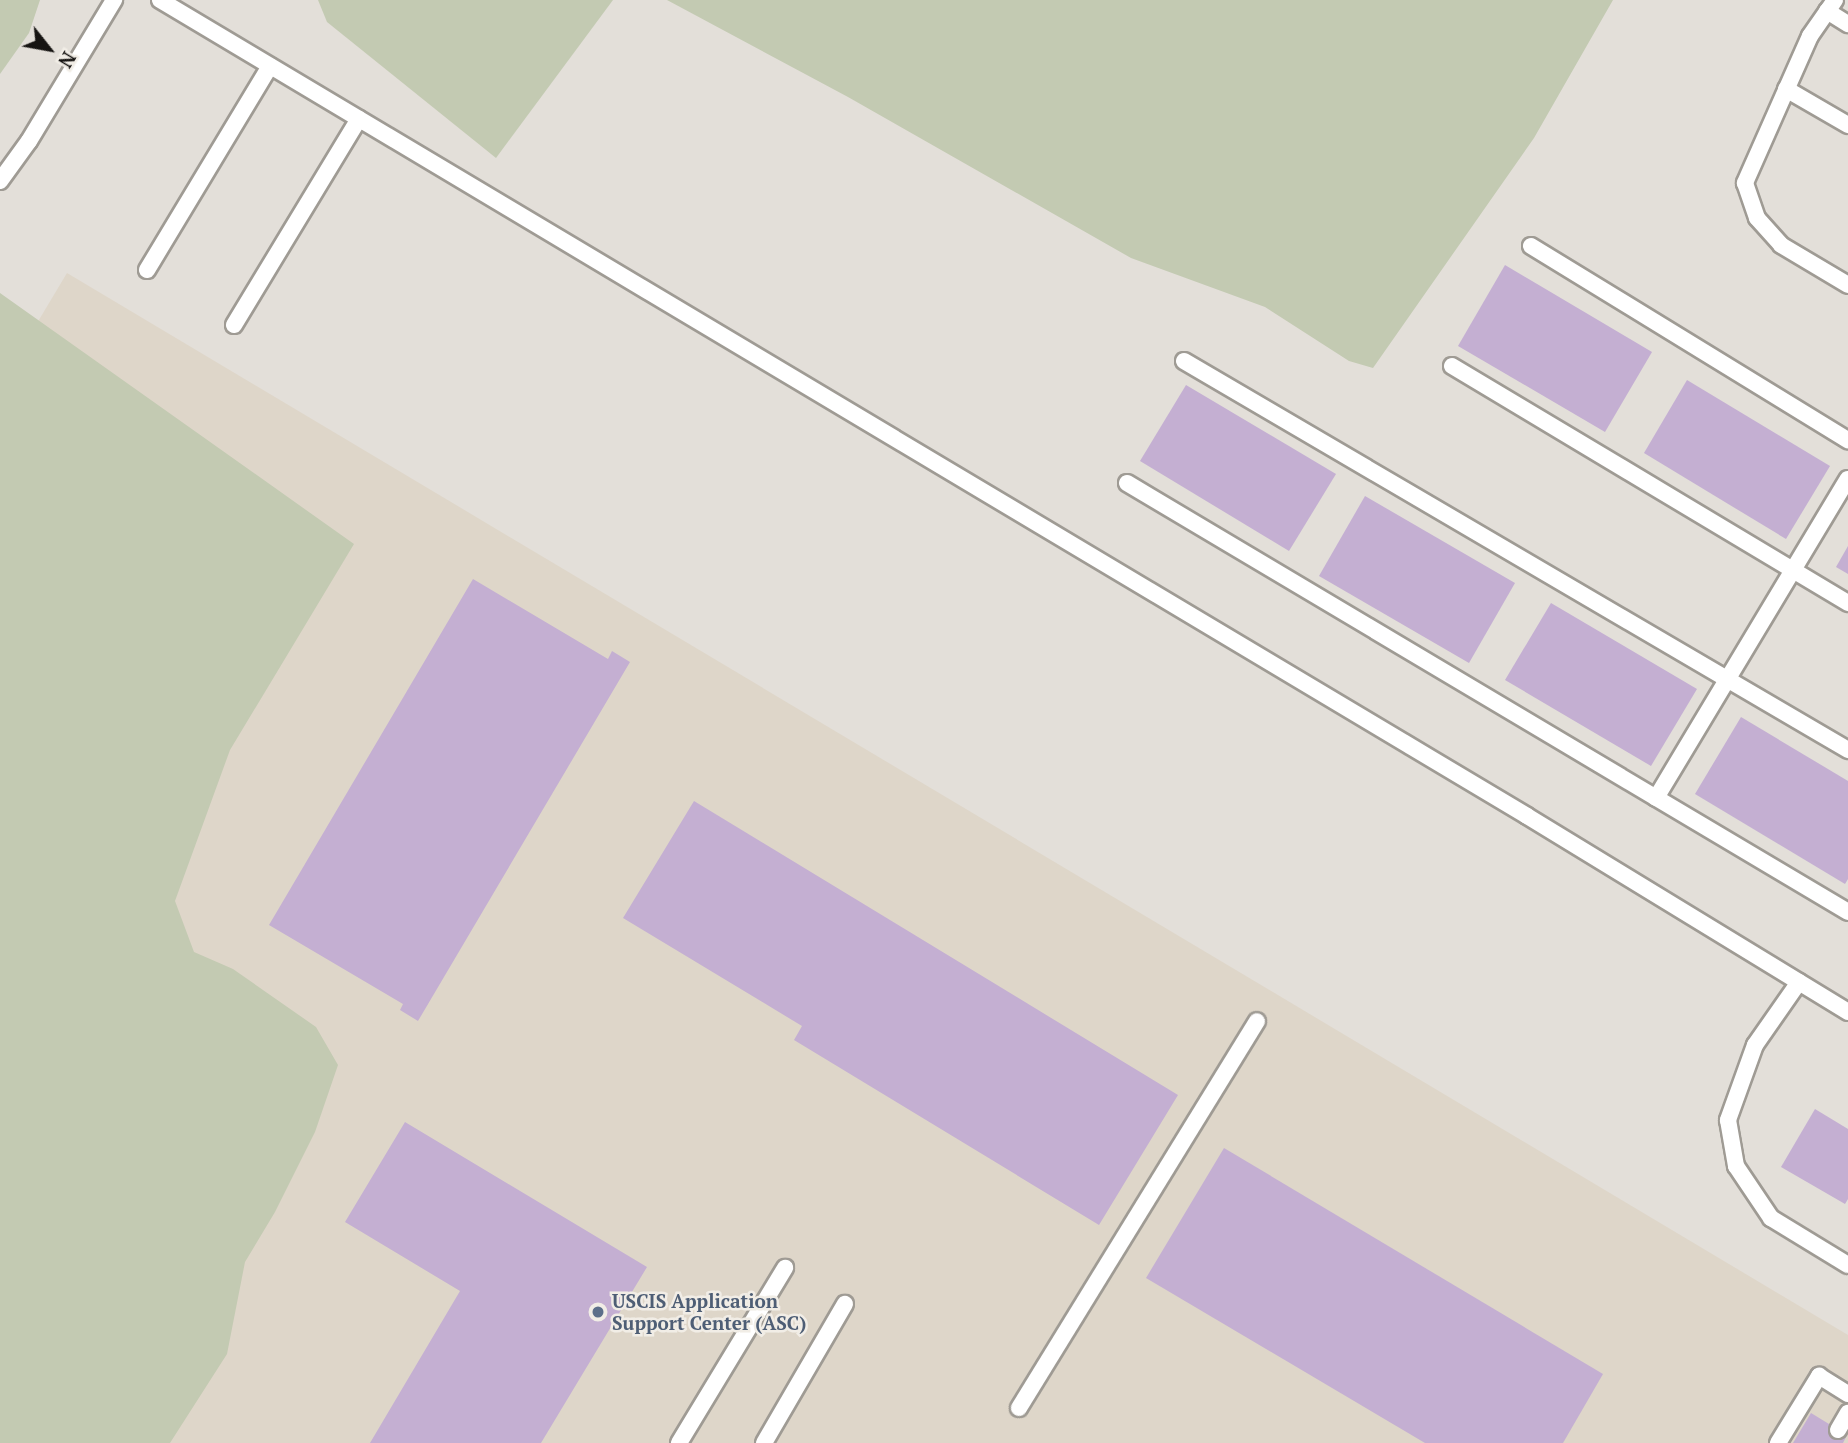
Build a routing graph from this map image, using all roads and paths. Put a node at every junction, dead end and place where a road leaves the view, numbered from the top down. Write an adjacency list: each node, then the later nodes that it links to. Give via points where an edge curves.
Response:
1 (114, 0): 9 (lane)
2 (160, 0): 5 (lane)
3 (1831, 6): 4 (lane); 6 (lane, via 1810,36)
4 (1848, 24)
5 (270, 66): 7 (lane); 11 (lane)
6 (1786, 89): 8 (lane); 12 (lane, via 1745,183 1757,218 1782,245)
7 (359, 119): 13 (lane); 25 (lane)
8 (1848, 125)
9 (0, 181)
10 (1531, 246): 16 (lane)
11 (147, 270)
12 (1848, 285)
13 (234, 326)
14 (1184, 361): 21 (lane)
15 (1452, 366): 19 (lane)
16 (1848, 440)
17 (1848, 480): 19 (lane)
18 (1127, 483): 23 (lane)
19 (1793, 570): 20 (lane); 21 (lane)
20 (1848, 603)
21 (1727, 679): 22 (lane); 23 (lane)
22 (1848, 750)
23 (1656, 797): 24 (lane)
24 (1848, 912)
25 (1799, 982): 26 (lane); 28 (lane, via 1755,1045 1728,1120 1736,1166 1771,1218)
26 (1848, 1012)
27 (1257, 1021): 32 (lane)
28 (1848, 1265)
29 (785, 1268): 35 (lane)
30 (845, 1304): 36 (lane)
31 (1848, 1394): 37 (lane, via 1819,1376)
32 (1019, 1408)
33 (1848, 1413): 34 (lane)
34 (1838, 1430)
35 (679, 1443)
36 (764, 1443)
37 (1778, 1443)

